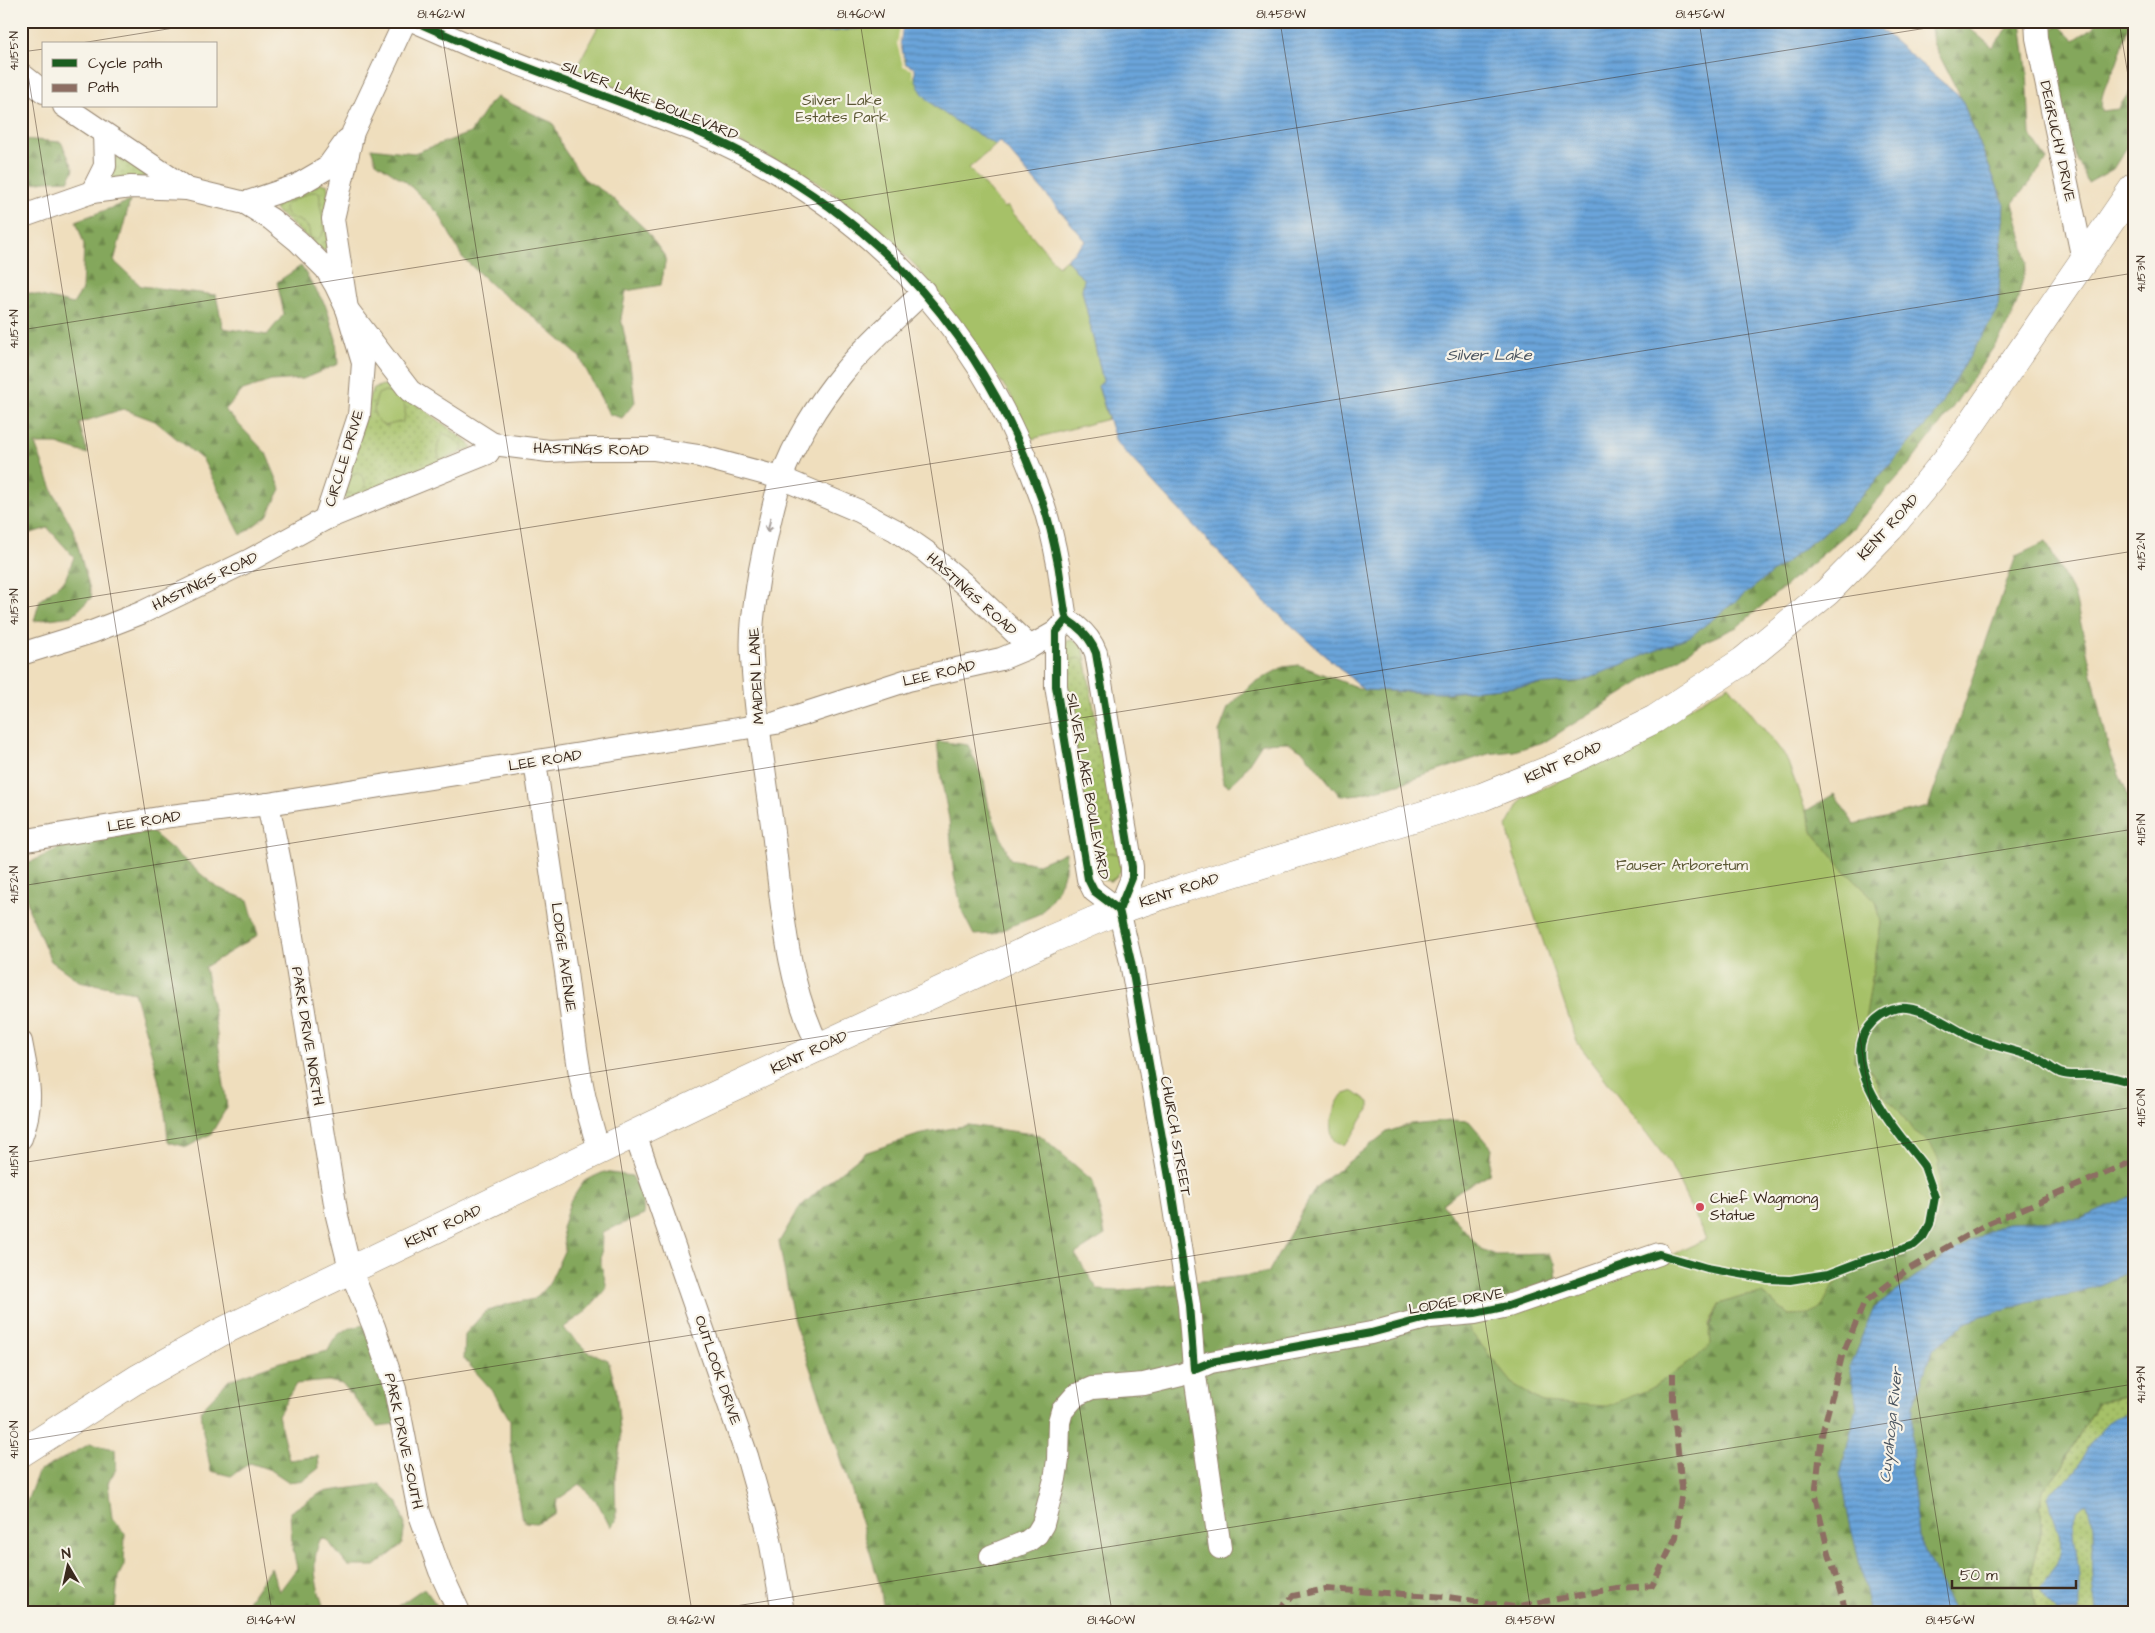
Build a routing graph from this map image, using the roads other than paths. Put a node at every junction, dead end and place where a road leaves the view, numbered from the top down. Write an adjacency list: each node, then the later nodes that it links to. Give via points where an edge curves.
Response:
1 (405, 21): 7 (street, CIRCLE DRIVE)
2 (414, 21): 15 (street, SILVER LAKE BOULEVARD, via 729,145 830,205)
3 (2036, 21): 14 (street, DEGRUCHY DRIVE)
4 (21, 74): 5 (street)
5 (42, 90)
6 (67, 108): 8 (street)
7 (353, 132): 12 (street, CIRCLE DRIVE, via 327,168 296,186); 16 (street, CIRCLE DRIVE, via 333,219)
8 (104, 134): 10 (street); 11 (street, via 105,166)
9 (2134, 187): 14 (main road, KENT ROAD)
10 (187, 189): 11 (street, via 131,187); 12 (street)
11 (92, 192): 13 (street)
12 (245, 203): 16 (street, CIRCLE DRIVE, via 271,219 326,269)
13 (21, 217)
14 (2083, 260): 27 (main road, KENT ROAD, via 1948,458 1890,528 1828,592 1743,661 1656,719 1566,763 1482,797)
15 (924, 291): 18 (street, MAIDEN LANE, via 843,372 816,410); 20 (street, SILVER LAKE BOULEVARD, via 996,394 1028,461 1050,528)
16 (347, 309): 17 (street, CIRCLE DRIVE, via 410,391); 19 (street, CIRCLE DRIVE, via 364,363 359,416)
17 (493, 444): 18 (street, HASTINGS ROAD, via 549,451 654,449 699,456); 19 (street, HASTINGS ROAD, via 488,453)
18 (782, 478): 21 (street, HASTINGS ROAD, via 895,530 964,584); 23 (street, MAIDEN LANE, one-way to 23, via 766,541 753,614 752,655)
19 (325, 519): 22 (street, HASTINGS ROAD, via 141,613)
20 (1062, 625): 21 (street, LEE ROAD); 27 (street, SILVER LAKE BOULEVARD, via 1056,686 1088,879 1094,892); 27 (street, SILVER LAKE BOULEVARD, via 1086,636 1096,654 1132,867 1132,878)
21 (1030, 647): 23 (street, LEE ROAD)
22 (21, 654)
23 (758, 726): 24 (street, LEE ROAD); 29 (street, MAIDEN LANE, via 793,965 806,1022)
24 (535, 762): 25 (street, LEE ROAD); 32 (street, LODGE AVENUE, via 577,1055 590,1124)
25 (268, 804): 26 (street, LEE ROAD, via 171,816); 34 (street, PARK DRIVE NORTH, via 337,1216)
26 (21, 841)
27 (1119, 910): 29 (main road, KENT ROAD); 35 (street, CHURCH STREET, via 1171,1192 1189,1305)
28 (21, 1042): 31 (street, via 30,1106)
29 (818, 1047): 30 (main road, KENT ROAD)
30 (635, 1134): 32 (main road, KENT ROAD); 40 (street, OUTLOOK DRIVE, via 747,1456 768,1534)
31 (21, 1138)
32 (600, 1151): 34 (main road, KENT ROAD)
33 (1659, 1254): 35 (street, LODGE DRIVE, via 1508,1306 1430,1318 1371,1333 1211,1362)
34 (350, 1269): 36 (main road, KENT ROAD, via 185,1351); 39 (street, PARK DRIVE SOUTH, via 393,1383 419,1512)
35 (1194, 1369): 37 (street, CHURCH STREET); 38 (street, LODGE DRIVE, via 1144,1384 1092,1388 1076,1395 1062,1410 1055,1479 1043,1524 1028,1541)
36 (21, 1454)
37 (1220, 1548)
38 (991, 1556)
39 (459, 1612)
40 (783, 1612)

